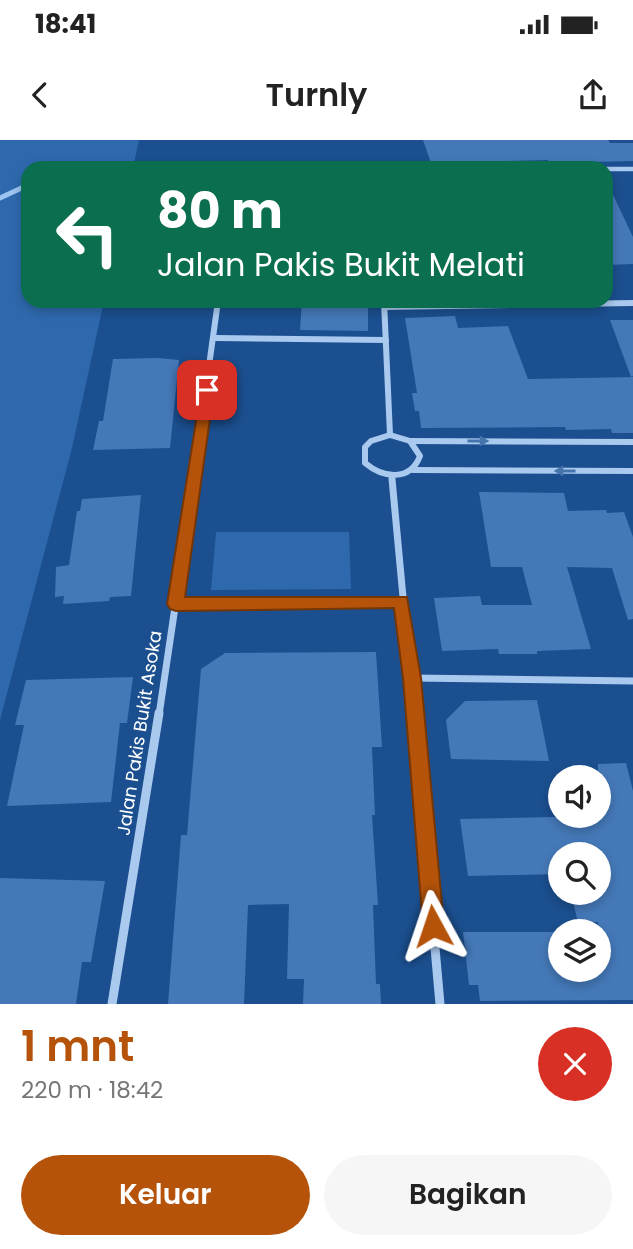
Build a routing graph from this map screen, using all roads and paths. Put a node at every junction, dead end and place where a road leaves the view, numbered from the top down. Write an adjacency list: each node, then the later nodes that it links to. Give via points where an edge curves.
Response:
1 (613, 169): 2 (street)
2 (633, 169)
3 (613, 303): 4 (street)
4 (633, 303)
5 (217, 308): 7 (street, Jalan Pakis Bukit Asoka)
6 (385, 308): 8 (street)
7 (215, 338): 8 (street); 16 (street, Jalan Pakis Bukit Asoka)
8 (386, 340): 9 (street)
9 (390, 435): 10 (street); 14 (street, via 370,441 363,455 372,470)
10 (410, 441): 11 (street, one-way to 11); 12 (street, via 419,456)
11 (633, 442)
12 (413, 470): 13 (street, one-way to 12); 14 (street)
13 (633, 471)
14 (392, 476): 15 (street)
15 (401, 601): 16 (street); 17 (street)
16 (176, 604): 19 (street, Jalan Pakis Bukit Asoka)
17 (412, 678): 18 (street); 20 (street)
18 (633, 681)
19 (112, 1004)
20 (440, 1004)

